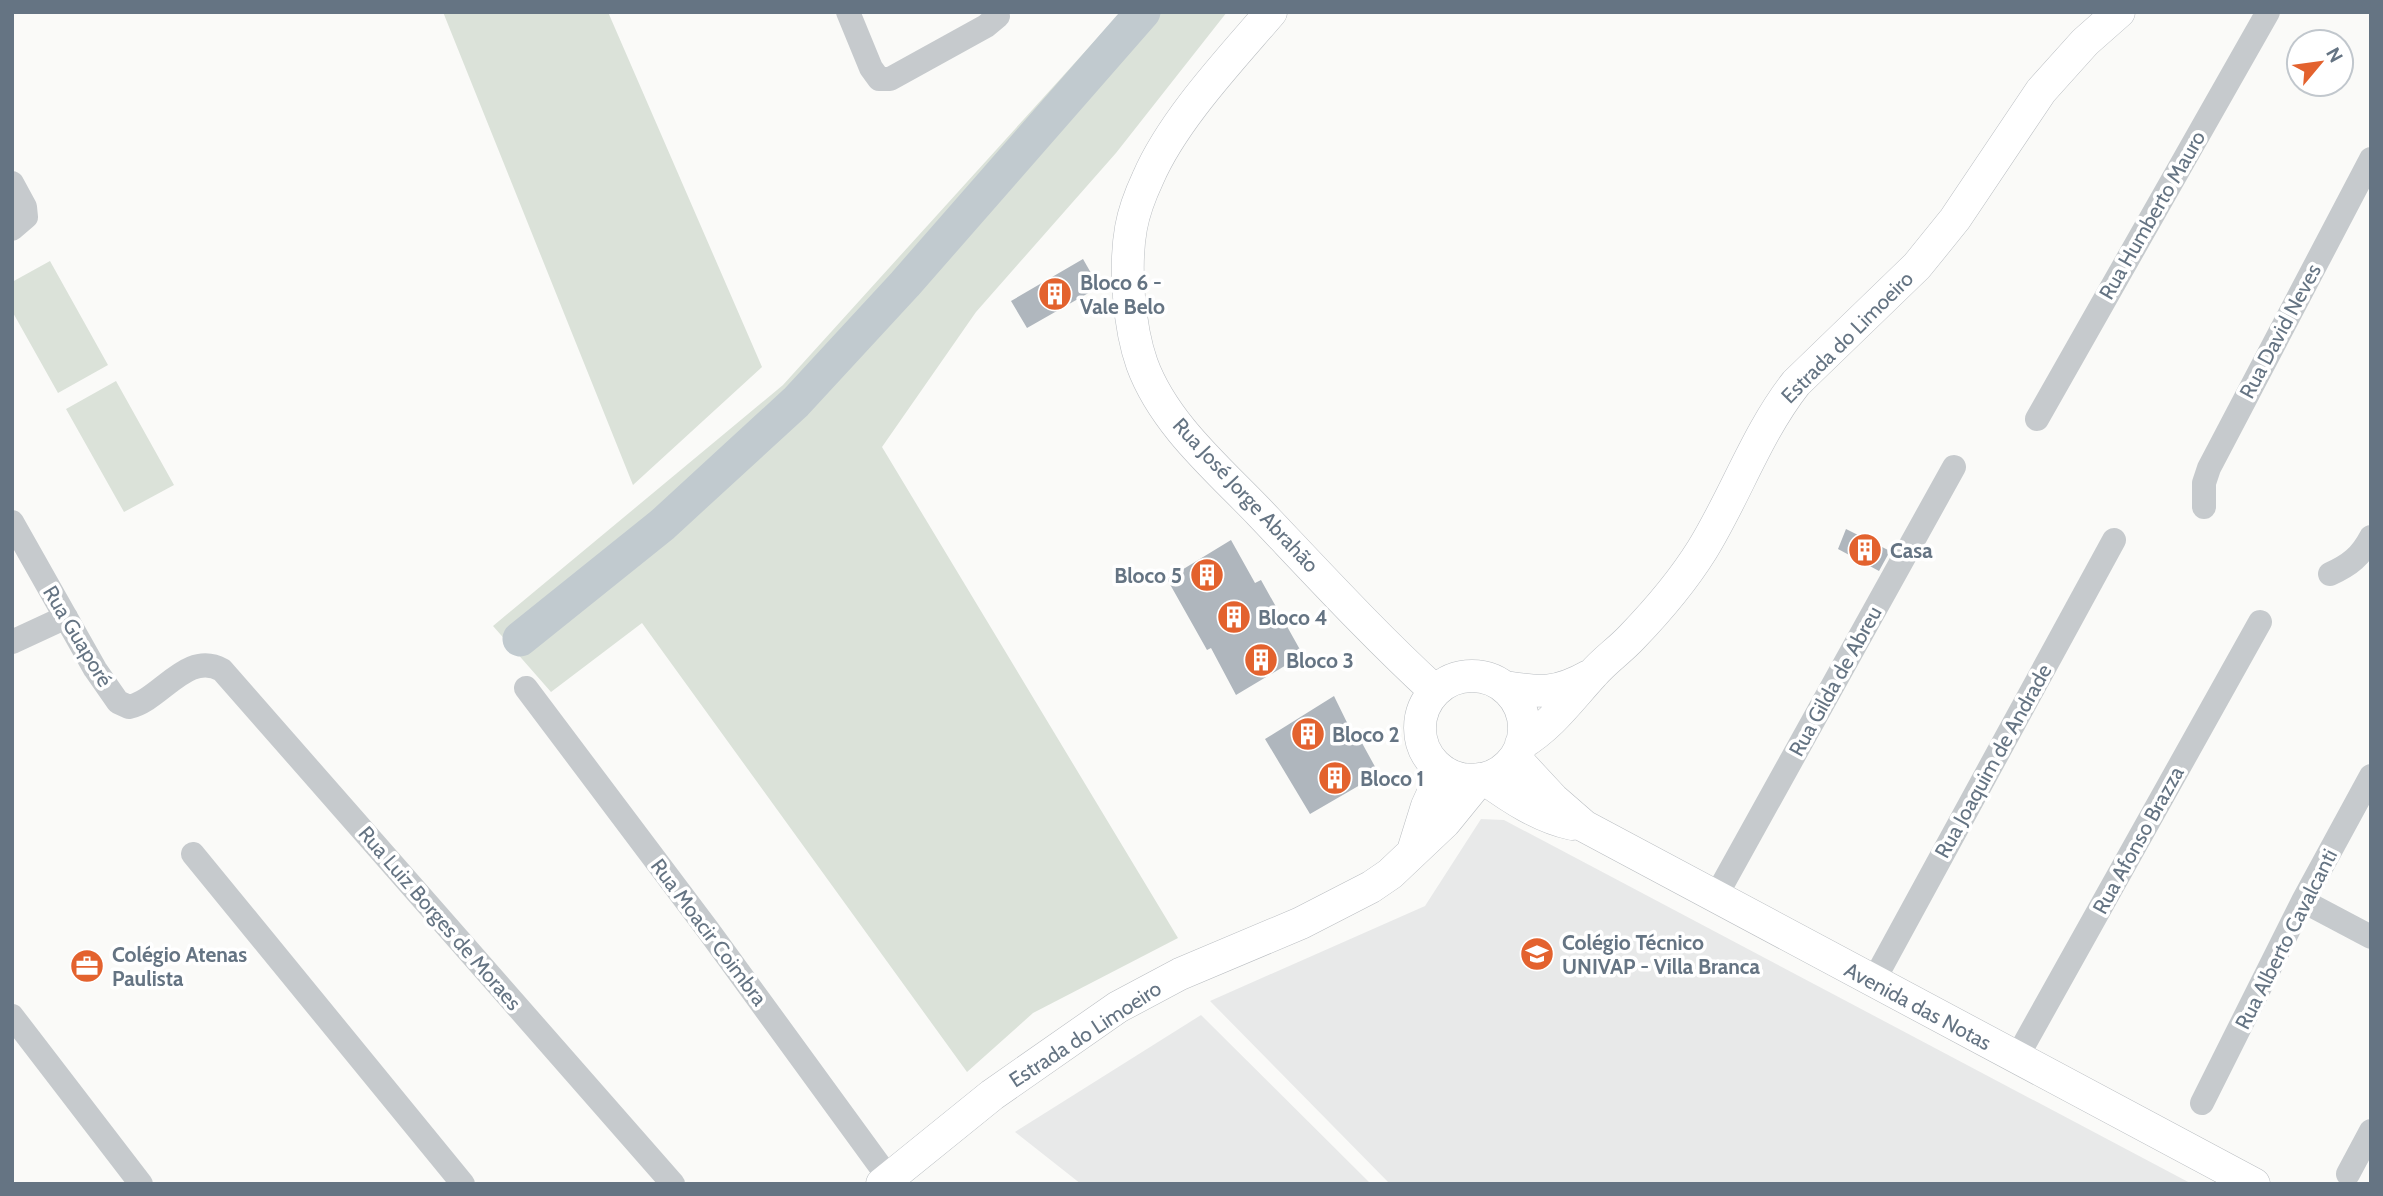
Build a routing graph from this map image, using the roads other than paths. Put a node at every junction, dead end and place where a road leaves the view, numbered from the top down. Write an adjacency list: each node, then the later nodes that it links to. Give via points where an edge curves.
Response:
1 (848, 12): 2 (street, via 871,68 878,79 890,79 986,26 998,16)
2 (996, 12)
3 (1271, 12): 23 (main road, Rua José Jorge Abrahão, via 1205,90 1147,179 1131,229 1129,289 1137,346 1155,390 1201,452)
4 (2119, 12): 20 (main road, Estrada do Limoeiro, via 2048,83 1955,219 1917,266 1796,383 1677,586)
5 (2268, 12): 9 (street, Rua Humberto Mauro)
6 (2371, 159): 11 (street, Rua David Neves, via 2209,468)
7 (12, 183): 8 (street, via 26,207 26,217)
8 (12, 229)
9 (2036, 419)
10 (1954, 467): 31 (street, Rua Gilda de Abreu)
11 (2204, 507)
12 (12, 522): 16 (street, Rua Guaporé)
13 (2371, 537): 15 (street, via 2358,558)
14 (2113, 540): 34 (street, Rua Joaquim de Andrade)
15 (2330, 574)
16 (66, 617): 18 (street); 19 (street, Rua Guaporé, via 109,690 129,707)
17 (2260, 622): 36 (street, Rua Afonso Brazza)
18 (12, 642)
19 (201, 664): 43 (street, Rua Luiz Borges de Moraes, via 213,665 231,678)
20 (1594, 673): 21 (main road, Estrada do Limoeiro, via 1548,692); 24 (main road, Estrada do Limoeiro)
21 (1505, 687): 23 (main road, via 1469,676); 24 (main road, via 1522,713 1524,729)
22 (526, 688): 40 (street, Rua Moacir Coimbra, via 708,930)
23 (1435, 691): 25 (main road, via 1423,710 1420,733 1432,761)
24 (1518, 751): 27 (main road, via 1502,771); 28 (main road, Avenida das Notas, via 1553,799)
25 (1443, 771): 27 (main road, Avenida das Notas, via 1454,777); 29 (main road, Estrada do Limoeiro)
26 (2371, 776): 32 (street, Rua Alberto Cavalcanti)
27 (1483, 779): 28 (main road, Avenida das Notas, via 1549,817); 29 (main road, Estrada do Limoeiro)
28 (1584, 826): 31 (main road, Avenida das Notas)
29 (1413, 851): 40 (main road, Estrada do Limoeiro, via 1390,874 1332,909 1180,974 1118,1007 992,1095)
30 (193, 854): 42 (street)
31 (1716, 895): 34 (main road, Avenida das Notas)
32 (2304, 901): 33 (street); 37 (street, Rua Alberto Cavalcanti)
33 (2371, 937)
34 (1873, 982): 36 (main road, Avenida das Notas)
35 (12, 1016): 41 (street)
36 (2017, 1057): 44 (main road, Avenida das Notas)
37 (2202, 1103)
38 (2371, 1131): 39 (street)
39 (2348, 1174)
40 (885, 1180)
41 (141, 1184)
42 (463, 1184)
43 (673, 1184)
44 (2253, 1184)

